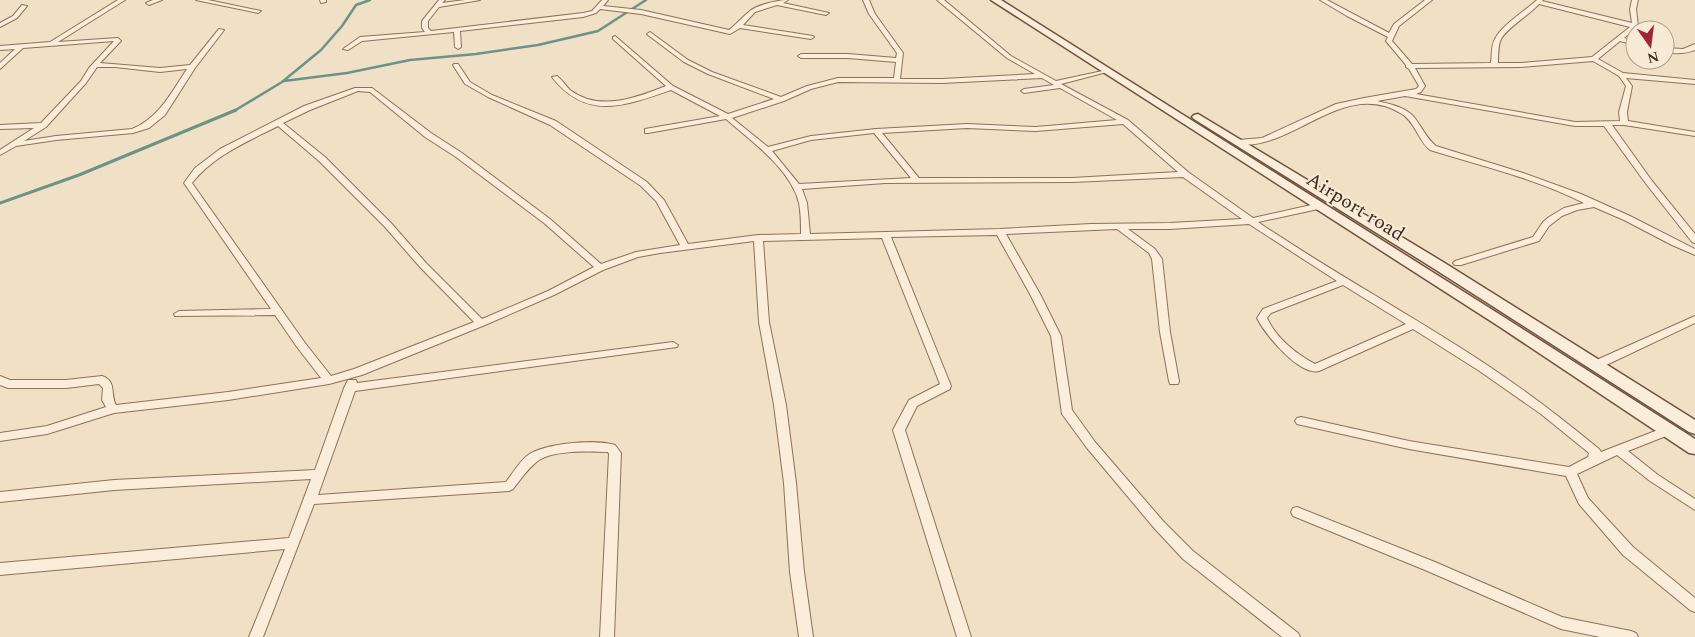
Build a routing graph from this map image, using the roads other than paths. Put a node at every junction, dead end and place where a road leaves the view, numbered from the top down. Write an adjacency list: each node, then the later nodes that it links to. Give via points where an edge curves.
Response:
1 (122, 0): 36 (street)
2 (159, 0): 15 (street)
3 (200, 0): 20 (street)
4 (442, 0): 18 (street)
5 (477, 0): 18 (street)
6 (605, 0): 19 (street)
7 (785, 0): 16 (street)
8 (867, 0): 45 (street, via 872,14 898,49)
9 (940, 0): 54 (street, via 1009,57)
10 (1323, 0): 31 (street)
11 (1429, 0): 31 (street, via 1396,25)
12 (1635, 0): 22 (street)
13 (1004, 1): 52 (main road, Airport road); 74 (main road, Airport road)
14 (1539, 1): 23 (street); 48 (street, via 1497,40)
15 (149, 3)
16 (776, 3): 21 (street); 25 (street, via 753,11)
17 (24, 6): 24 (street, via 15,17)
18 (437, 6): 28 (street, via 424,21)
19 (600, 7): 25 (street, via 641,12 730,32); 27 (street, via 583,14)
20 (258, 11)
21 (826, 13)
22 (1634, 20)
23 (1625, 23)
24 (0, 25)
25 (739, 26): 32 (street)
26 (221, 30): 51 (street)
27 (457, 30): 28 (street); 39 (street)
28 (430, 33): 41 (street, via 360,38)
29 (650, 34): 62 (street, via 702,69)
30 (1625, 35): 34 (street)
31 (1391, 36): 49 (street, via 1389,41)
32 (811, 37)
33 (615, 38): 59 (street)
34 (1620, 39): 35 (street); 44 (street)
35 (1625, 40)
36 (50, 44): 37 (street); 46 (street, via 117,40)
37 (22, 46): 40 (street); 50 (street)
38 (1695, 46): 42 (street, via 1687,52)
39 (458, 47)
40 (0, 48)
41 (346, 49)
42 (1675, 52)
43 (801, 56): 45 (street)
44 (1594, 59): 48 (street); 53 (street)
45 (900, 60): 56 (street)
46 (96, 64): 51 (street, via 160,70); 69 (street, via 84,82)
47 (456, 65): 90 (street, via 466,82 552,123 644,184 660,200)
48 (1494, 65): 49 (street)
49 (1408, 66): 61 (street, via 1422,86 1419,91)
50 (0, 67)
51 (192, 67): 75 (street, via 162,113 146,126 133,131)
52 (1105, 71): 58 (street); 82 (main road, Airport road)
53 (1621, 75): 57 (street); 67 (street, via 1629,86)
54 (1042, 76): 56 (street, via 942,81); 58 (street)
55 (555, 77): 59 (street, via 571,94 606,106)
56 (897, 79): 62 (street, via 838,80 809,86)
57 (1695, 82)
58 (1058, 84): 60 (street); 65 (street)
59 (671, 87): 64 (street)
60 (1024, 90)
61 (1408, 94): 63 (street); 68 (street, via 1575,124)
62 (781, 99): 64 (street)
63 (1364, 100): 74 (street, via 1339,106 1263,140); 81 (street, via 1408,115 1426,143 1433,148 1520,174)
64 (727, 117): 71 (street); 76 (street)
65 (1124, 122): 72 (street, via 1036,129 967,126); 78 (street)
66 (279, 123): 93 (street, via 307,108 357,89 372,90 547,221); 97 (street, via 223,151 198,170 188,183); 100 (street, via 322,159)
67 (1624, 123): 68 (street); 73 (street)
68 (1607, 124): 89 (street, via 1644,178)
69 (43, 125): 70 (street); 75 (street)
70 (0, 127)
71 (648, 131)
72 (876, 131): 76 (street, via 811,138); 79 (street)
73 (1695, 134)
74 (1238, 142): 95 (main road, Airport road)
75 (14, 145): 77 (street)
76 (767, 150): 80 (street)
77 (0, 153)
78 (1185, 174): 79 (street, via 1072,180); 83 (street)
79 (918, 181): 80 (street)
80 (797, 187): 87 (street)
81 (1601, 205): 91 (street); 92 (street, via 1560,212 1536,238)
82 (1320, 206): 83 (street); 96 (main road, Airport road)
83 (1251, 221): 84 (street); 94 (street)
84 (1119, 226): 85 (street); 107 (street, via 1152,251 1157,259)
85 (1000, 232): 86 (street); 130 (street, via 1056,336 1066,412 1188,555)
86 (885, 234): 87 (street); 129 (street, via 946,386 913,404 899,430)
87 (806, 236): 88 (street)
88 (758, 238): 90 (street); 128 (street, via 764,322 783,425)
89 (1695, 240)
90 (686, 248): 93 (street, via 636,254)
91 (1695, 252)
92 (1458, 263)
93 (600, 268): 100 (street)
94 (1345, 281): 101 (street); 101 (street, via 1267,310 1262,318 1267,330 1302,362 1315,368)
95 (1482, 293): 96 (main road); 103 (main road, Airport road)
96 (1465, 299): 112 (main road, Airport road)
97 (278, 312): 98 (street); 106 (street)
98 (179, 314)
99 (1695, 319): 103 (street)
100 (481, 323): 104 (street)
101 (1412, 324): 116 (street, via 1545,411 1595,452)
102 (673, 345): 108 (street)
103 (1596, 365): 111 (main road, Airport road)
104 (358, 372): 106 (street); 108 (street)
105 (0, 380): 109 (street, via 8,384 57,384 102,380 108,387 108,400)
106 (329, 380): 109 (street)
107 (1174, 381)
108 (349, 388): 118 (street)
109 (113, 409): 113 (street, via 47,430)
110 (1301, 421): 117 (street, via 1409,445)
111 (1695, 428)
112 (1667, 431): 114 (main road, Airport road); 115 (street)
113 (0, 437)
114 (1695, 448)
115 (1618, 450): 116 (street); 121 (street)
116 (1593, 460): 117 (street)
117 (1570, 472): 125 (street, via 1583,501 1628,551)
118 (319, 474): 119 (street, via 114,485); 120 (street)
119 (0, 497)
120 (309, 500): 123 (street); 127 (street, via 509,486 539,454 594,446 611,448 615,453)
121 (1695, 505)
122 (1297, 512): 131 (street, via 1561,623)
123 (294, 543): 124 (street); 126 (street)
124 (0, 569)
125 (1695, 606)
126 (256, 637)
127 (607, 637)
128 (806, 637)
129 (964, 637)
130 (1293, 637)
131 (1631, 637)

